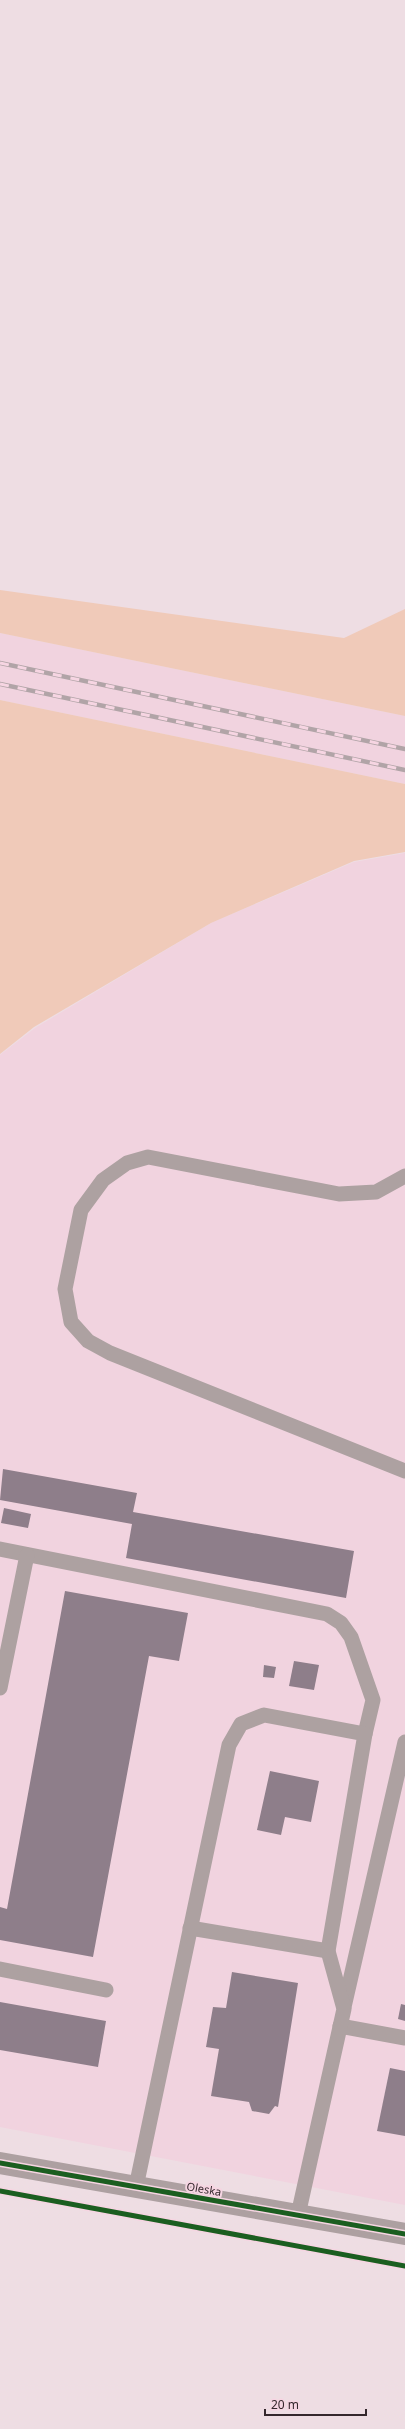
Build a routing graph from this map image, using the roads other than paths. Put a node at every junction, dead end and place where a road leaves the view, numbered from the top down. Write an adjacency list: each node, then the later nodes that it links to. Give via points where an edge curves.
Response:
1 (405, 1176): 2 (lane, via 376,1192 339,1194 148,1157 127,1163 103,1180 81,1210 65,1289 71,1322 88,1341 110,1353)
2 (405, 1471)
3 (0, 1549): 4 (lane)
4 (27, 1555): 5 (lane); 6 (lane, via 327,1614 341,1622 351,1637 373,1700)
5 (0, 1688)
6 (365, 1734): 8 (lane, via 264,1715 241,1724 229,1745); 9 (lane)
7 (405, 1742): 12 (lane)
8 (190, 1928): 9 (lane); 16 (lane)
9 (328, 1951): 12 (lane)
10 (0, 1968): 11 (lane)
11 (106, 1990)
12 (344, 2010): 13 (lane)
13 (340, 2026): 14 (lane); 17 (lane)
14 (405, 2038)
15 (0, 2163): 16 (street, Oleska)
16 (136, 2187): 17 (street, Oleska)
17 (298, 2216): 18 (street, Oleska)
18 (405, 2234)

